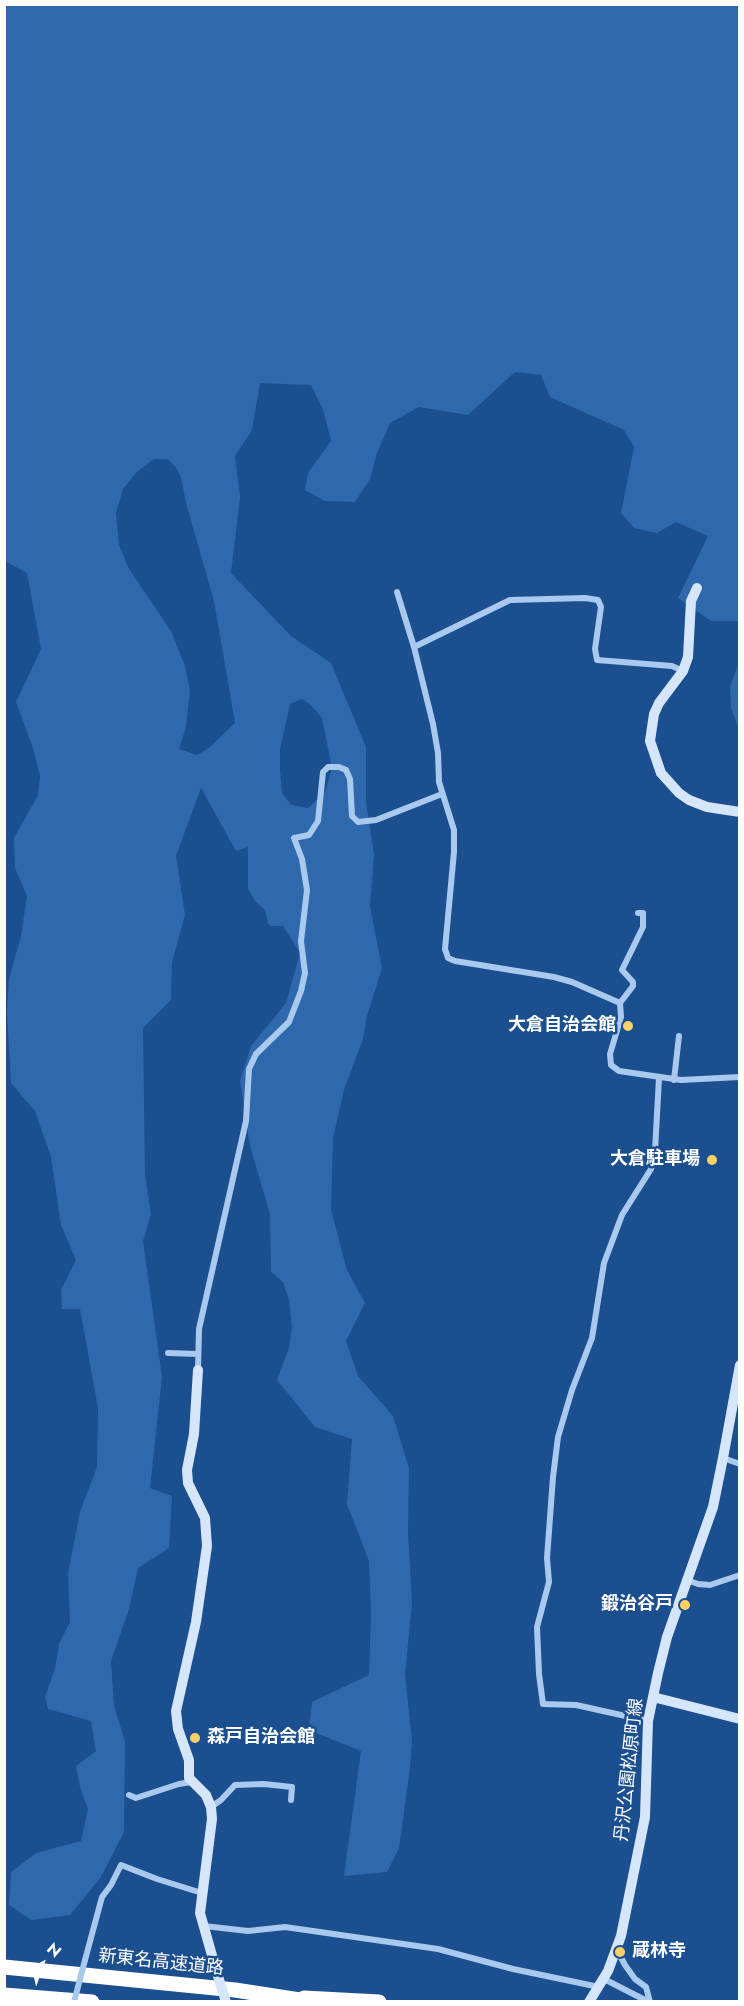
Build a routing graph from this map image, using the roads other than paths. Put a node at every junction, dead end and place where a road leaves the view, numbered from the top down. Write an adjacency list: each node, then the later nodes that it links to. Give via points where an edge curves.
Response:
1 (697, 588): 4 (main road, via 691,601 688,657)
2 (397, 592): 3 (street)
3 (414, 647): 4 (street, via 510,600 585,598 598,600 601,607 597,660 672,666); 5 (street, via 433,724)
4 (683, 671): 6 (main road, via 654,714 650,741 656,763 668,783 689,800)
5 (442, 794): 8 (street, via 454,830 445,949 448,958 554,977); 14 (street, via 376,820 358,822 352,816 346,770 328,767 323,772 318,821 309,835 294,838 308,890 301,941 305,973 289,1022 256,1054 249,1069 246,1121 199,1329)
6 (740, 812)
7 (638, 913): 8 (street, via 644,913 643,927 622,970 633,986)
8 (620, 1003): 11 (street, via 621,1017 610,1054 611,1065 619,1071)
9 (679, 1036): 12 (street)
10 (740, 1077): 12 (street)
11 (659, 1078): 12 (street); 25 (street, via 656,1151 651,1169 622,1215 604,1263 592,1338 558,1437 547,1558 549,1582 537,1627 543,1704 576,1705)
12 (674, 1080)
13 (168, 1353): 14 (street)
14 (198, 1354): 16 (street)
15 (740, 1365): 17 (main road, 丹沢公園松原町線)
16 (198, 1370): 26 (main road, via 197,1410 187,1476 205,1518 207,1546 196,1622 176,1711)
17 (723, 1458): 18 (street); 21 (main road, 丹沢公園松原町線, via 713,1507)
18 (740, 1464)
19 (740, 1575): 20 (street)
20 (732, 1579): 21 (street, via 710,1585); 22 (street)
21 (687, 1580): 23 (main road, 丹沢公園松原町線, via 667,1637)
22 (740, 1580)
23 (653, 1697): 24 (main road); 25 (main road, 丹沢公園松原町線)
24 (740, 1719)
25 (648, 1721): 32 (main road, 丹沢公園松原町線, via 645,1816)
26 (192, 1782): 27 (street, via 136,1798); 29 (main road, via 206,1795)
27 (129, 1796)
28 (291, 1800): 29 (street, via 292,1787 235,1785)
29 (211, 1807): 30 (main road, via 213,1819)
30 (202, 1893): 31 (main road); 38 (street, bridge, via 121,1865 102,1897)
31 (203, 1926): 34 (street, via 248,1931 285,1927 438,1949 513,1969); 40 (main road, bridge)
32 (617, 1950): 34 (main road, 丹沢公園松原町線); 43 (street, via 635,1979 646,1987)
33 (4, 1967): 36 (highway, 新東名高速道路)
34 (601, 1983): 37 (main road, 丹沢公園松原町線); 43 (street)
35 (4, 1995): 39 (highway)
36 (283, 1997): 41 (highway, 新東名高速道路); 42 (highway)
37 (591, 1999)
38 (74, 2001)
39 (92, 2001)
40 (226, 2001)
41 (313, 2001)
42 (379, 2001)
43 (650, 2001)

